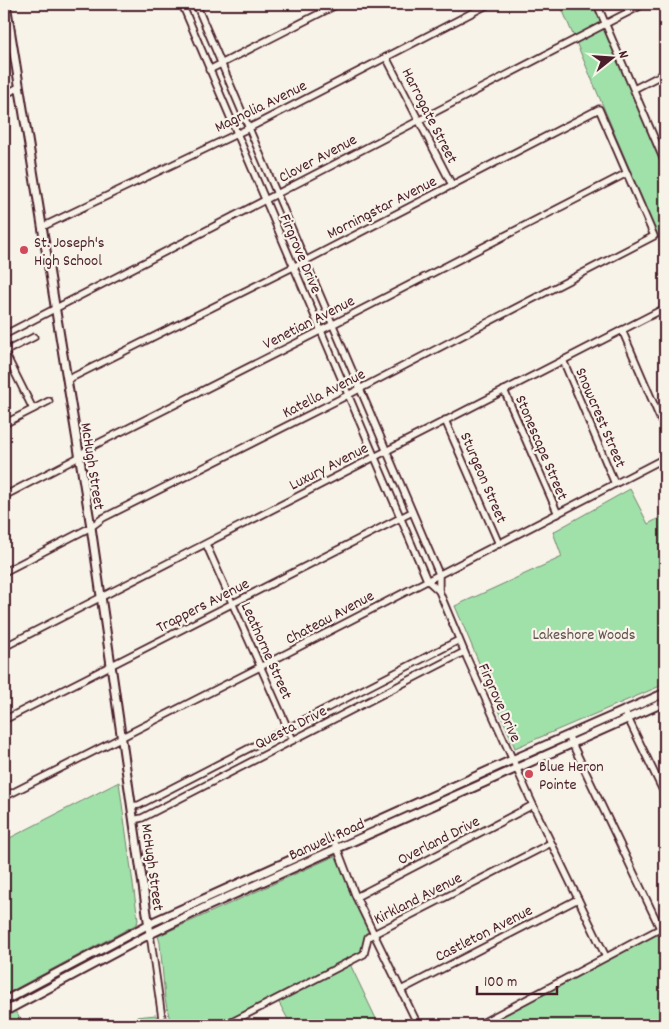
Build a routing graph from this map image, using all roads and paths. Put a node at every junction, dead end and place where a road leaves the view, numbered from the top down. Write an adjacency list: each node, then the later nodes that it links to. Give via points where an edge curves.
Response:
1 (6, 4): 8 (main road, McHugh Street)
2 (183, 4): 12 (street, Firgrove Drive)
3 (196, 4): 11 (street, Firgrove Drive)
4 (338, 4): 11 (street)
5 (489, 4): 10 (street, Magnolia Avenue)
6 (597, 4): 9 (street)
7 (644, 4): 9 (street, Clover Avenue)
8 (6, 20): 14 (main road, McHugh Street)
9 (606, 23): 15 (street); 17 (street, Clover Avenue)
10 (386, 57): 17 (street, Harrogate Street); 18 (street, Magnolia Avenue)
11 (221, 64): 12 (street); 18 (street, Firgrove Drive)
12 (209, 70): 19 (street, Firgrove Drive)
13 (665, 73): 15 (street)
14 (20, 87): 16 (street); 26 (main road, McHugh Street)
15 (634, 89): 20 (street)
16 (4, 95)
17 (418, 120): 23 (street, Harrogate Street); 24 (street, Clover Avenue)
18 (249, 128): 19 (street, Magnolia Avenue); 24 (street, Firgrove Drive)
19 (236, 133): 25 (street, Firgrove Drive); 26 (street, Magnolia Avenue)
20 (662, 148): 21 (street)
21 (665, 163)
22 (627, 173): 23 (street, Morningstar Avenue, via 599,109); 31 (street, Venetian Avenue); 39 (street, Katella Avenue, via 654,236)
23 (452, 185): 27 (street, Morningstar Avenue)
24 (276, 194): 25 (street, Clover Avenue); 27 (street, Firgrove Drive)
25 (265, 201): 28 (street, Firgrove Drive); 29 (street, Clover Avenue)
26 (42, 227): 29 (main road, McHugh Street)
27 (305, 261): 28 (street, Morningstar Avenue); 31 (street, Firgrove Drive)
28 (293, 267): 33 (street, Firgrove Drive); 38 (street, Morningstar Avenue)
29 (54, 308): 34 (street, Clover Avenue); 38 (main road, McHugh Street)
30 (665, 308): 32 (street, Luxury Avenue)
31 (333, 324): 33 (street, Venetian Avenue); 39 (street, Firgrove Drive)
32 (622, 330): 37 (street, Luxury Avenue); 46 (street)
33 (321, 331): 41 (street, Firgrove Drive); 48 (street, Venetian Avenue, via 87,449)
34 (4, 335)
35 (34, 337): 36 (street)
36 (4, 352): 43 (street)
37 (563, 360): 40 (street, Luxury Avenue); 51 (street, Snowcrest Street)
38 (67, 380): 48 (main road, McHugh Street)
39 (360, 388): 41 (street, Katella Avenue); 47 (street, Firgrove Drive)
40 (504, 390): 44 (street, Luxury Avenue); 54 (street, Stonescape Street)
41 (348, 395): 49 (street, Firgrove Drive); 56 (street, Katella Avenue, via 103,518)
42 (49, 402): 43 (street)
43 (33, 409): 45 (street)
44 (445, 420): 47 (street, Luxury Avenue); 58 (street, Sturgeon Street)
45 (4, 424)
46 (665, 430)
47 (386, 451): 49 (street, Luxury Avenue); 53 (street, Firgrove Drive)
48 (79, 457): 52 (street, Venetian Avenue); 56 (main road, McHugh Street)
49 (375, 457): 55 (street, Firgrove Drive); 57 (street, Luxury Avenue)
50 (665, 458): 51 (street, Chateau Avenue)
51 (616, 484): 54 (street, Chateau Avenue)
52 (4, 496)
53 (412, 512): 55 (street, Trappers Avenue); 60 (street, Firgrove Drive)
54 (558, 514): 58 (street, Chateau Avenue)
55 (400, 518): 61 (street, Firgrove Drive); 64 (street, Trappers Avenue)
56 (91, 527): 59 (street, Katella Avenue); 63 (main road, McHugh Street)
57 (206, 544): 63 (street, Luxury Avenue); 64 (street, Leathorne Street)
58 (499, 544): 60 (street, Chateau Avenue)
59 (4, 572)
60 (439, 574): 61 (street, Chateau Avenue); 62 (street, Firgrove Drive)
61 (427, 580): 62 (street, Firgrove Drive); 69 (street, Chateau Avenue)
62 (439, 592): 65 (street, Firgrove Drive)
63 (101, 597): 66 (street, Luxury Avenue); 68 (main road, McHugh Street)
64 (232, 604): 68 (street, Trappers Avenue); 69 (street, Leathorne Street)
65 (460, 640): 67 (street, Firgrove Drive); 70 (street, Questa Drive)
66 (4, 647)
67 (464, 652): 72 (street, Questa Drive); 82 (street, Firgrove Drive)
68 (111, 666): 76 (street, Trappers Avenue); 79 (main road, McHugh Street)
69 (260, 667): 77 (street, Leathorne Street); 79 (street, Chateau Avenue)
70 (373, 684): 72 (street); 77 (street, Questa Drive)
71 (665, 693): 74 (main road, Banwell Road)
72 (378, 696): 80 (street, Questa Drive)
73 (665, 702): 75 (main road, Banwell Road)
74 (624, 710): 75 (street); 78 (main road, Banwell Road)
75 (629, 719): 81 (main road, Banwell Road); 86 (street)
76 (4, 720)
77 (287, 728): 80 (street, Leathorne Street); 84 (street, Questa Drive)
78 (568, 735): 81 (street); 82 (main road, Banwell Road)
79 (121, 738): 87 (street, Chateau Avenue); 89 (main road, McHugh Street)
80 (292, 740): 85 (street, Questa Drive)
81 (572, 744): 83 (main road, Banwell Road); 97 (street)
82 (512, 760): 83 (street, Firgrove Drive); 91 (main road, Banwell Road)
83 (516, 768): 88 (street, Firgrove Drive); 93 (main road, Banwell Road)
84 (210, 769): 85 (street); 89 (street, Questa Drive, via 140,805)
85 (215, 780): 90 (street, Questa Drive)
86 (665, 795)
87 (4, 797)
88 (533, 805): 92 (street, Firgrove Drive); 94 (street, Overland Drive)
89 (131, 806): 90 (main road, McHugh Street)
90 (133, 820): 96 (main road, McHugh Street)
91 (334, 841): 93 (street); 96 (main road, Banwell Road)
92 (552, 843): 95 (street, Firgrove Drive); 99 (street, Kirkland Avenue)
93 (338, 849): 94 (street); 98 (main road, Banwell Road)
94 (356, 897): 99 (street)
95 (578, 899): 100 (street, Firgrove Drive); 101 (street, Castleton Avenue)
96 (148, 924): 98 (main road, McHugh Street); 102 (main road, Banwell Road)
97 (663, 927): 100 (street)
98 (150, 934): 103 (main road, Banwell Road); 104 (street)
99 (373, 934): 101 (street); 105 (street, Kirkland Avenue, via 368,937 364,954)
100 (606, 957): 107 (street)
101 (402, 990): 106 (street)
102 (4, 1001)
103 (4, 1012)
104 (163, 1025)
105 (226, 1025)
106 (418, 1025)
107 (478, 1025)

